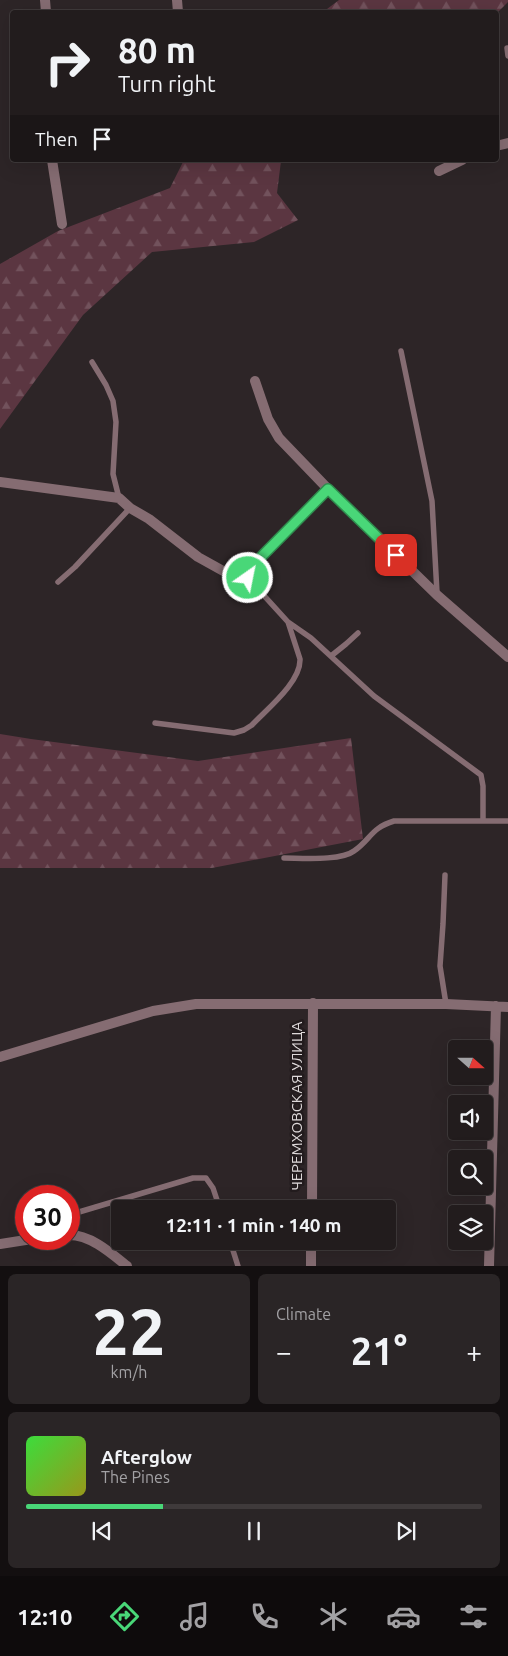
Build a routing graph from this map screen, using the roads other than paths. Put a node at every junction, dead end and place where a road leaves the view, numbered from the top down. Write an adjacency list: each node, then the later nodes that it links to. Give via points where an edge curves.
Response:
1 (507, 48): 2 (lane)
2 (508, 56)
3 (52, 162): 6 (street)
4 (458, 162): 5 (street)
5 (439, 171)
6 (62, 224)
7 (401, 351): 16 (lane, via 432,501)
8 (92, 362): 12 (lane, via 112,401 116,422 112,474)
9 (255, 381): 11 (street, via 278,438)
10 (0, 482): 12 (street)
11 (328, 489): 14 (street, via 262,556); 16 (street)
12 (119, 498): 13 (street)
13 (130, 508): 14 (street, via 198,557 234,577); 15 (lane)
14 (248, 578): 17 (lane)
15 (58, 582)
16 (437, 595): 20 (street)
17 (288, 622): 19 (lane); 21 (lane, via 300,660 298,673 252,725 234,732)
18 (358, 632): 19 (lane)
19 (331, 656): 22 (lane, via 374,696 480,775)
20 (508, 657)
21 (155, 723)
22 (483, 821): 23 (lane); 24 (lane, via 394,821 382,824 353,852 338,857)
23 (508, 821)
24 (284, 858)
25 (444, 875): 27 (lane, via 440,966)
26 (313, 1003): 27 (street, ЧЕРЕМХОВСКАЯ УЛИЦА); 30 (street, ЧЕРЕМХОВСКАЯ УЛИЦА, via 196,1004 162,1010); 33 (street, ЧЕРЕМХОВСКАЯ УЛИЦА)
27 (446, 1004): 28 (street, ЧЕРЕМХОВСКАЯ УЛИЦА)
28 (496, 1006): 29 (street, ЧЕРЕМХОВСКАЯ УЛИЦА); 44 (street)
29 (508, 1007)
30 (0, 1057)
31 (119, 1200): 32 (lane, via 193,1178 206,1178)
32 (217, 1200)
33 (312, 1200)
34 (111, 1202): 35 (lane)
35 (80, 1212)
36 (80, 1237): 41 (street, via 109,1251)
37 (15, 1242): 38 (street)
38 (0, 1244)
39 (233, 1250): 42 (lane)
40 (311, 1250): 43 (street)
41 (127, 1266)
42 (238, 1266)
43 (311, 1266)
44 (489, 1266)

